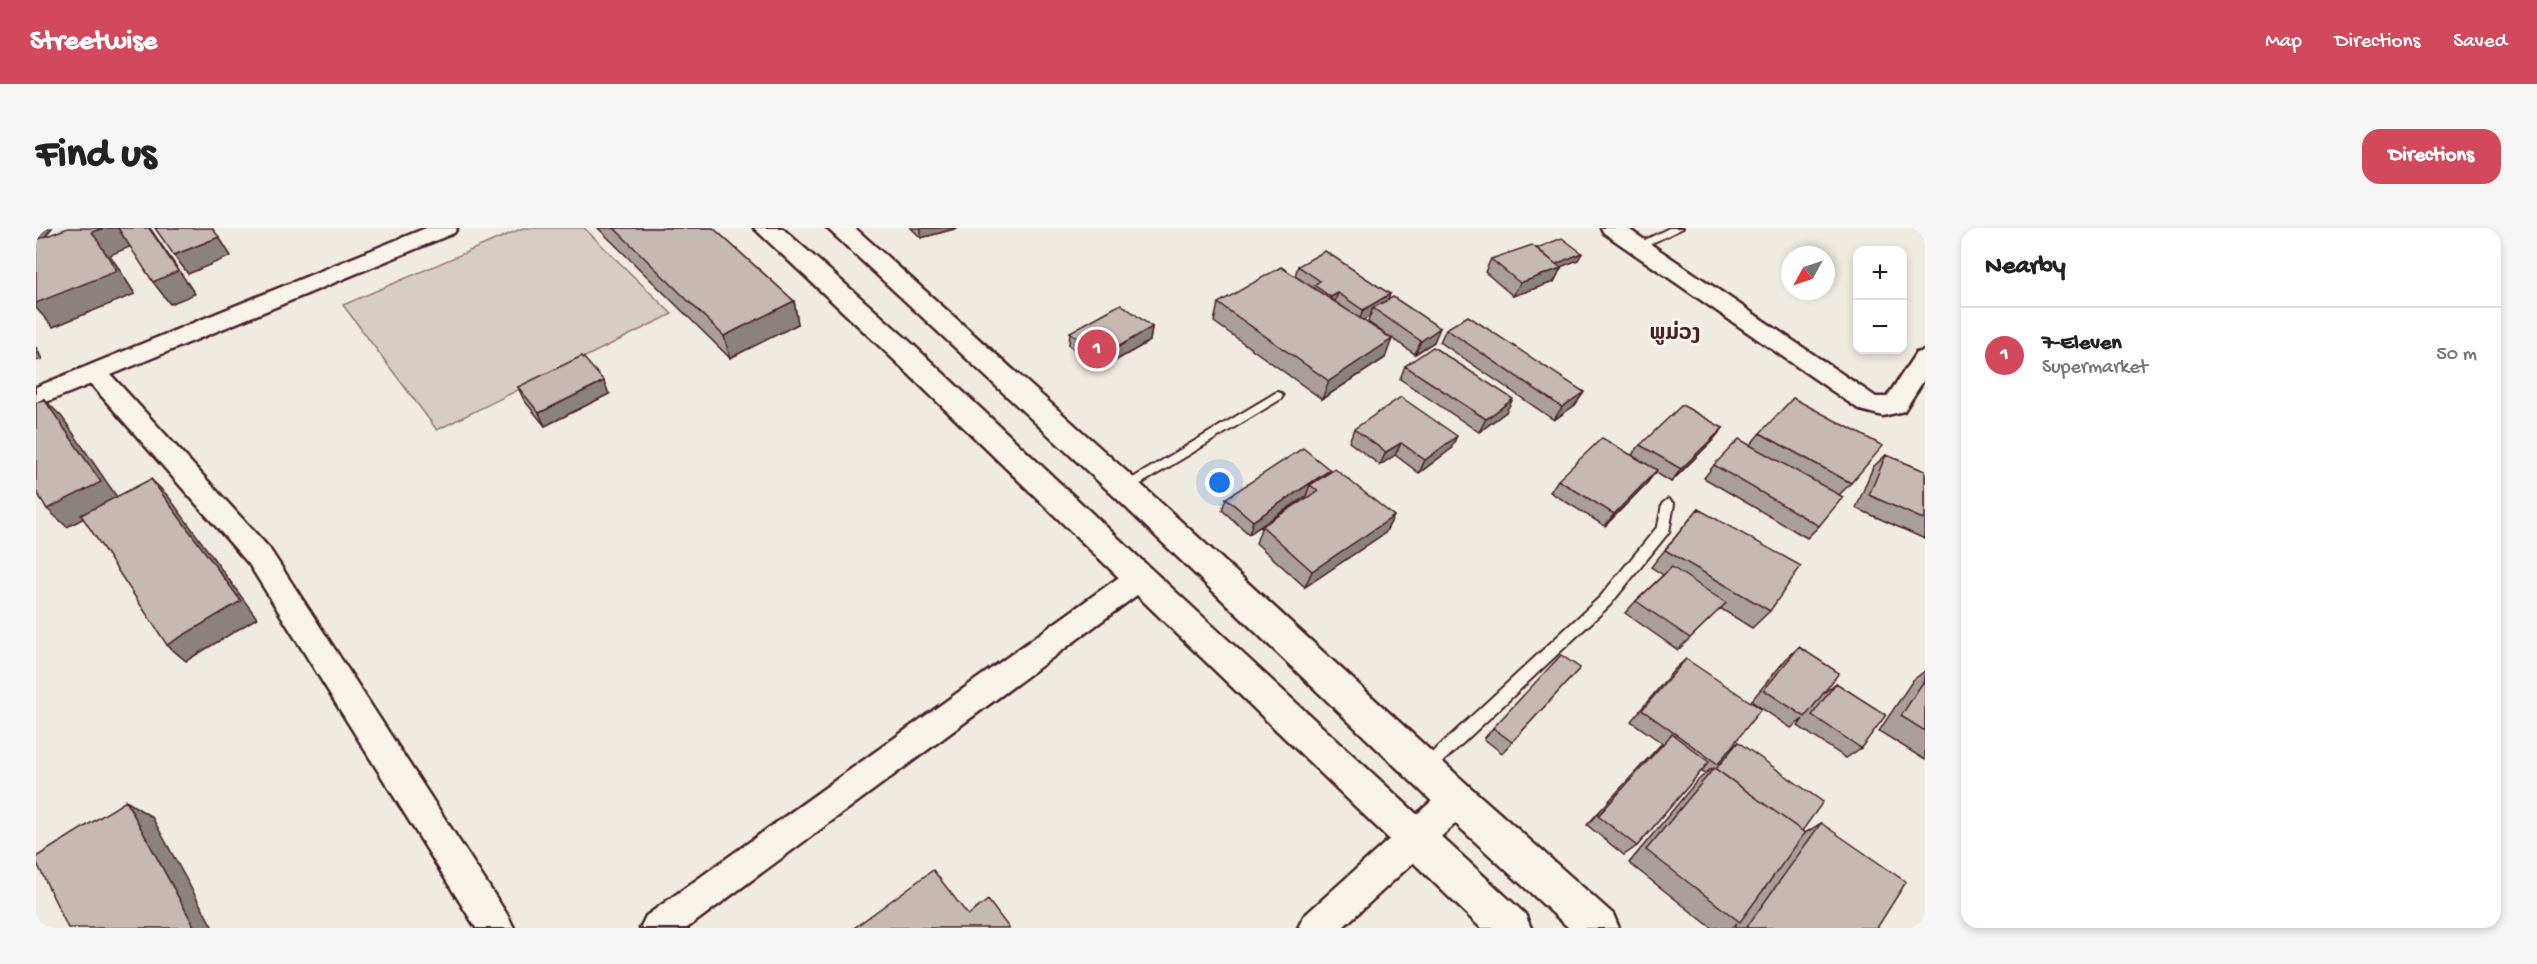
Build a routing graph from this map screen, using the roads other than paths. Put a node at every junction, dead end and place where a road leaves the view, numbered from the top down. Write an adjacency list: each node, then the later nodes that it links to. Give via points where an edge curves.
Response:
1 (446, 228): 8 (street)
2 (767, 228): 13 (highway, via 898,347)
3 (840, 228): 11 (highway)
4 (1612, 228): 6 (street)
5 (1678, 228): 6 (lane)
6 (1638, 246): 7 (street, via 1869,404 1895,405)
7 (1925, 359)
8 (94, 373): 10 (street); 17 (street, via 259,556)
9 (1277, 396): 11 (lane)
10 (36, 397)
11 (1125, 488): 14 (highway)
12 (1668, 504): 14 (lane, via 1664,528 1605,602)
13 (1139, 578): 16 (highway); 18 (street)
14 (1424, 770): 15 (highway)
15 (1457, 800): 16 (street); 21 (highway)
16 (1415, 836): 19 (street); 20 (highway)
17 (496, 928)
18 (658, 928)
19 (1316, 928)
20 (1511, 928)
21 (1599, 928)

